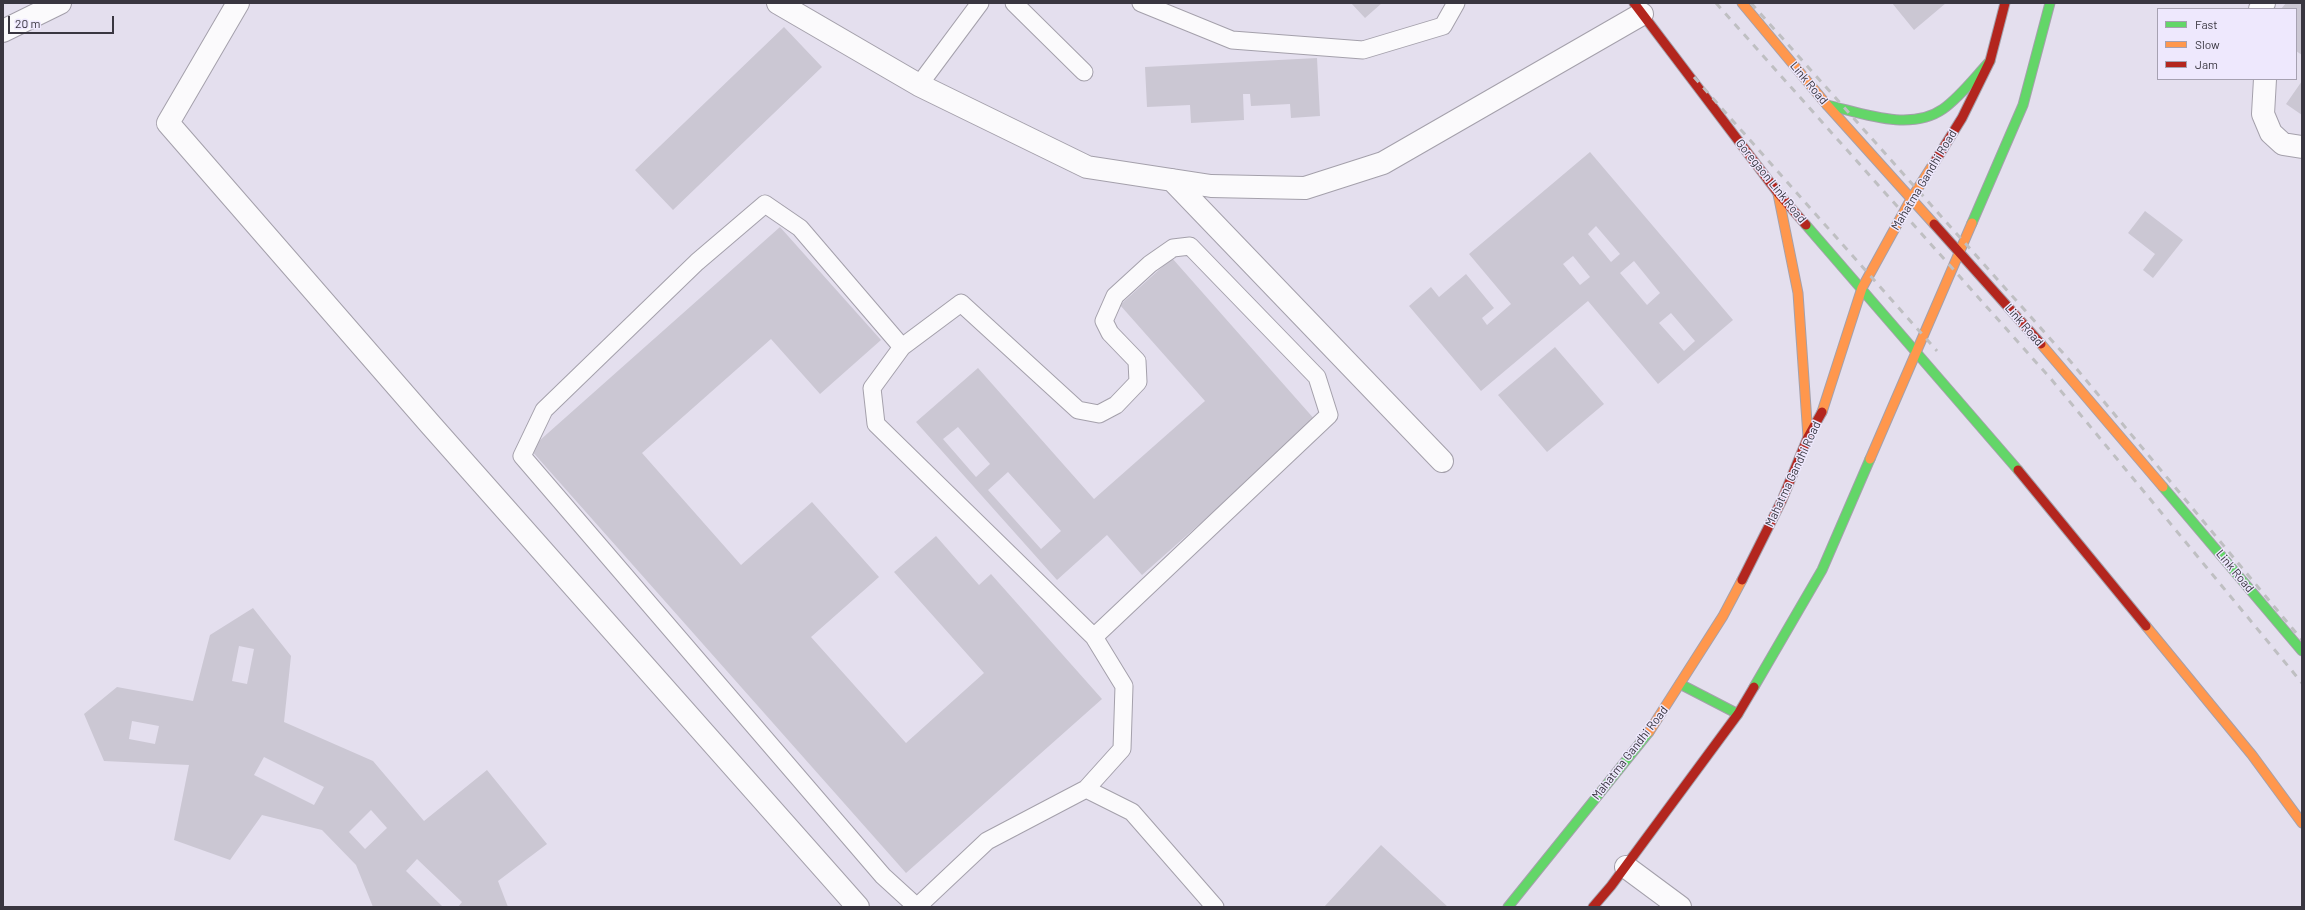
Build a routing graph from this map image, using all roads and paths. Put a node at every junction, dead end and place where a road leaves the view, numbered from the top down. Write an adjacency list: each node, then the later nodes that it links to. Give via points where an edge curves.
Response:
1 (60, 3): 12 (street)
2 (238, 3): 35 (street, via 168,123)
3 (778, 3): 16 (street)
4 (980, 3): 16 (lane)
5 (1014, 3): 14 (lane)
6 (1140, 3): 7 (lane, via 1232,40 1364,50 1443,26)
7 (1456, 3)
8 (1742, 3): 17 (main road, Link Road)
9 (2005, 3): 13 (main road, Mahatma Gandhi Road)
10 (2050, 3): 22 (main road, via 2023,106)
11 (1638, 8): 19 (street, via 1383,163 1305,188 1211,186); 20 (main road, Goregaon Link Road)
12 (3, 31)
13 (1990, 61): 17 (main road, via 1940,110 1910,119 1890,119); 21 (main road, Mahatma Gandhi Road, via 1962,118)
14 (1084, 72)
15 (2266, 80): 18 (street, via 2263,114 2271,133 2282,144)
16 (920, 85): 19 (street, via 1087,166)
17 (1828, 106): 21 (main road, Link Road)
18 (2302, 146)
19 (1172, 180): 27 (street)
20 (1778, 193): 23 (main road, Goregaon Link Road); 26 (main road, via 1798,293)
21 (1911, 199): 22 (main road, Link Road); 23 (main road, Mahatma Gandhi Road)
22 (1961, 252): 25 (main road); 29 (main road, Link Road, via 2068,374)
23 (1862, 288): 25 (main road, Goregaon Link Road); 26 (main road, Mahatma Gandhi Road, via 1822,413)
24 (902, 348): 28 (lane, via 872,388 876,424); 28 (lane, via 961,303 1078,410 1099,414 1116,405 1138,382 1137,361 1110,333 1104,322 1115,296 1150,264 1173,248 1190,246 1317,377 1329,415); 32 (lane, via 800,228 765,204 697,262 544,410 522,456 883,876 917,907 987,840)
25 (1916, 351): 31 (main road, via 1822,570); 33 (main road, via 2010,460 2252,755)
26 (1808, 437): 30 (main road, Mahatma Gandhi Road, via 1782,500 1726,609)
27 (1442, 460)
28 (1094, 637): 32 (lane, via 1124,686 1122,749)
29 (2302, 651)
30 (1680, 684): 31 (main road); 37 (main road, Mahatma Gandhi Road, via 1655,725)
31 (1738, 714): 34 (main road)
32 (1086, 789): 36 (lane, via 1132,812)
33 (2302, 823)
34 (1626, 867): 38 (main road); 39 (street)
35 (858, 907)
36 (1216, 907)
37 (1508, 907)
38 (1593, 907)
39 (1680, 907)

